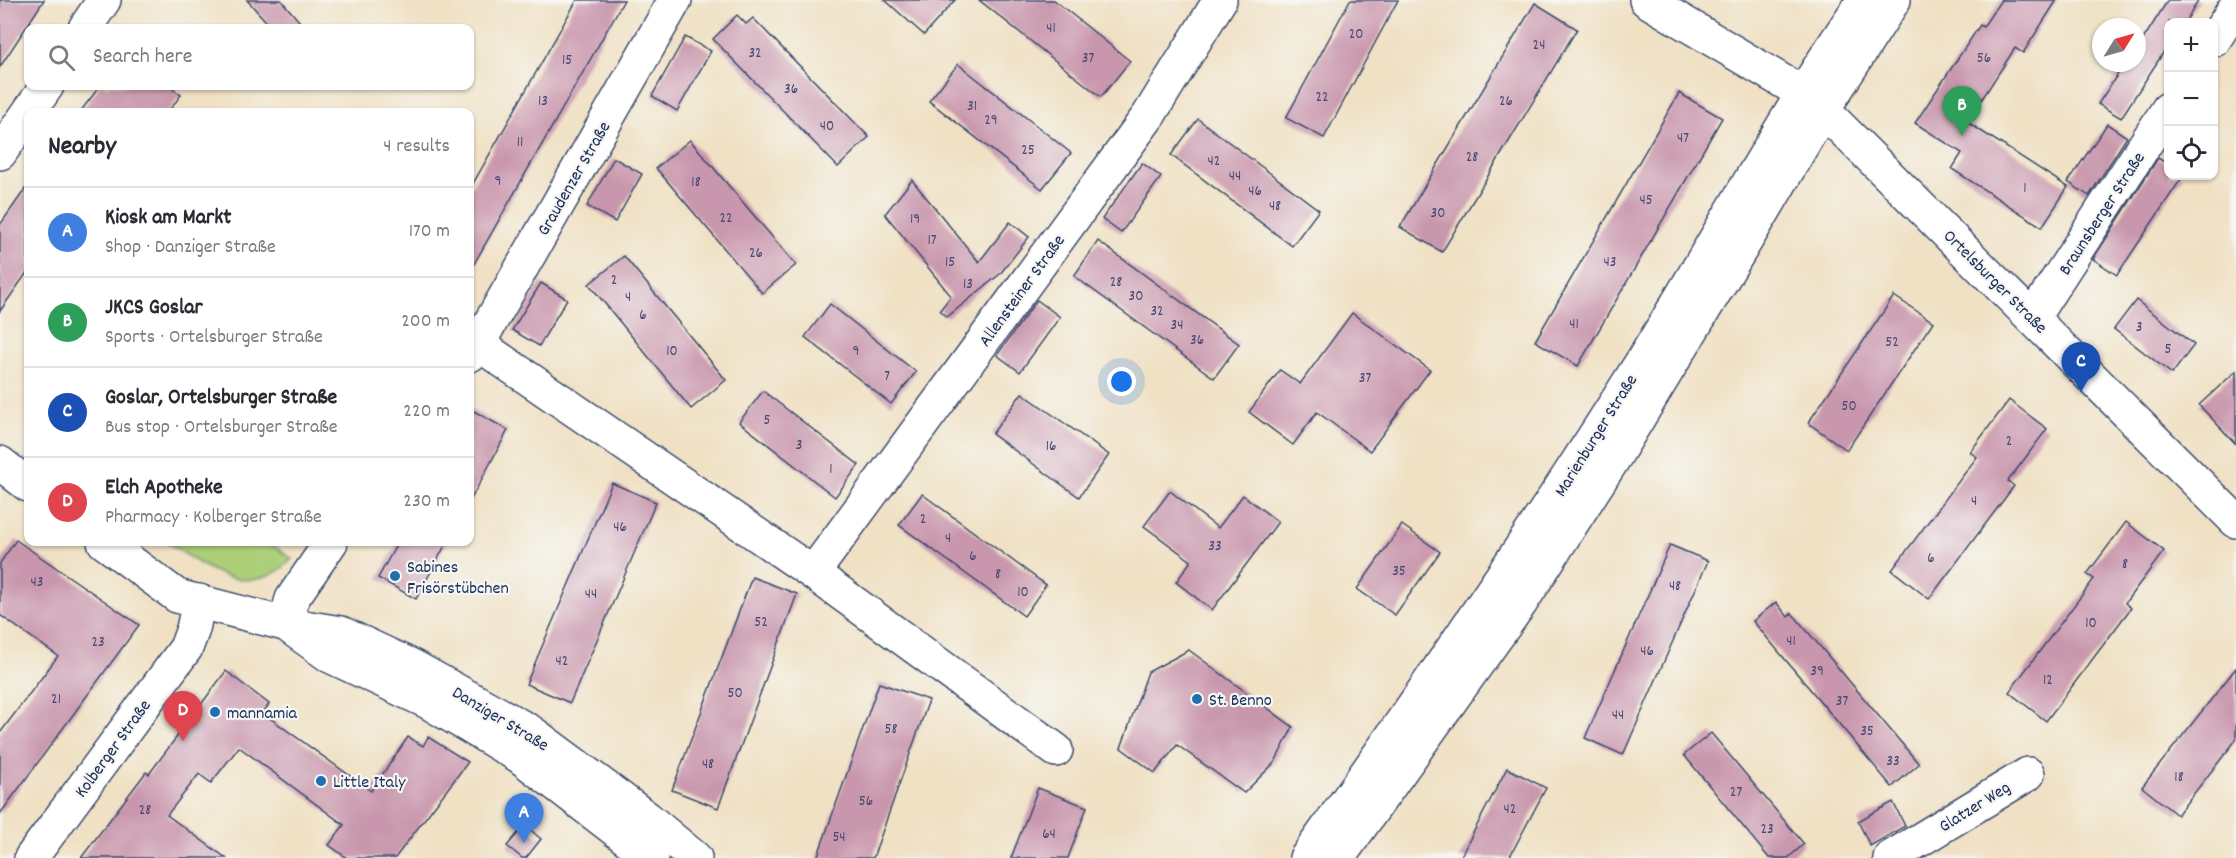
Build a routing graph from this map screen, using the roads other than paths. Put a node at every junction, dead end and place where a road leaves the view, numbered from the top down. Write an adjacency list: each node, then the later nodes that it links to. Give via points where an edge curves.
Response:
1 (104, 0): 8 (street)
2 (675, 0): 17 (street, Graudenzer Straße)
3 (1220, 0): 23 (street, Allensteiner Straße, via 1149,115)
4 (1646, 0): 11 (street, Ortelsburger Straße)
5 (1864, 0): 11 (street, Marienburger Straße)
6 (1894, 0): 11 (street, Marienburger Straße)
7 (2236, 6): 9 (street)
8 (88, 24)
9 (2218, 34)
10 (43, 90): 12 (street)
11 (1813, 102): 16 (street, Ortelsburger Straße); 31 (street, Marienburger Straße, via 1533,533); 32 (street, Marienburger Straße, via 1759,219 1616,455 1527,594)
12 (31, 108)
13 (2164, 117): 16 (street, Braunsberger Straße)
14 (24, 118): 15 (street)
15 (8, 142)
16 (2032, 317): 20 (street, Ortelsburger Straße)
17 (474, 350): 23 (street)
18 (0, 463): 19 (street)
19 (24, 481)
20 (2236, 521)
21 (109, 546): 24 (street, Danziger Straße, via 177,596)
22 (328, 546): 25 (street, via 292,599)
23 (813, 573): 26 (street)
24 (199, 601): 25 (street, Danziger Straße); 28 (street, Kolberger Straße, via 186,648)
25 (285, 624): 29 (street, Danziger Straße, via 330,656 428,702 519,756); 30 (street, Danziger Straße, via 341,633 412,666 531,732)
26 (1056, 750)
27 (2028, 774): 33 (street, Glatzer Weg)
28 (31, 858)
29 (652, 858)
30 (694, 858)
31 (1306, 858)
32 (1338, 858)
33 (1890, 858)

